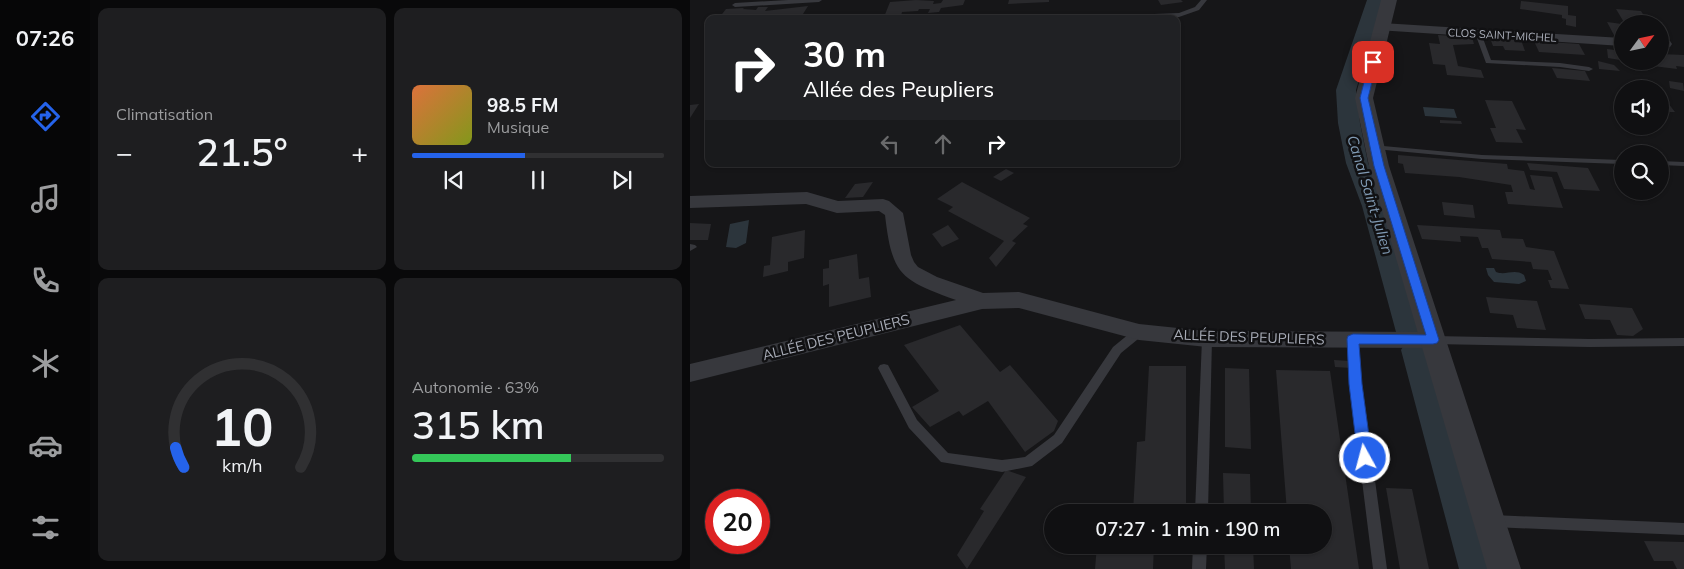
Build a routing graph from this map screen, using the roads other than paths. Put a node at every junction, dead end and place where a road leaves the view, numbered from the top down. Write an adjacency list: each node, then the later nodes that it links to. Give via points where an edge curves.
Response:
1 (819, 0): 4 (lane)
2 (1204, 0): 5 (lane, via 1202,6 1194,11)
3 (1389, 0): 6 (street)
4 (735, 5)
5 (1179, 15)
6 (1382, 28): 7 (street, CLOS SAINT-MICHEL); 10 (street, via 1364,98)
7 (1478, 33): 8 (street, CLOS SAINT-MICHEL); 9 (lane, via 1488,62)
8 (1614, 42)
9 (1589, 69)
10 (1375, 147): 11 (lane, via 1482,157); 19 (street)
11 (1614, 162)
12 (1669, 163): 13 (lane)
13 (1684, 164)
14 (690, 202): 15 (street, ALLÉE DES PEUPLIERS, via 807,198 837,207 883,205 894,213 906,266 927,281)
15 (982, 301): 16 (street, ALLÉE DES PEUPLIERS, via 1019,300); 22 (street, ALLÉE DES PEUPLIERS)
16 (1139, 332): 17 (street, ALLÉE DES PEUPLIERS); 21 (lane, via 1117,350 1058,439 1028,462 1002,466 945,458 914,424)
17 (1207, 339): 18 (street, ALLÉE DES PEUPLIERS); 23 (lane)
18 (1353, 339): 19 (street, ALLÉE DES PEUPLIERS); 28 (lane)
19 (1429, 340): 20 (lane); 24 (street)
20 (1684, 342)
21 (884, 368)
22 (690, 373)
23 (1201, 504)
24 (1489, 520): 25 (lane); 29 (street)
25 (1684, 529)
26 (1200, 554): 27 (lane)
27 (1199, 569)
28 (1380, 569)
29 (1504, 569)

